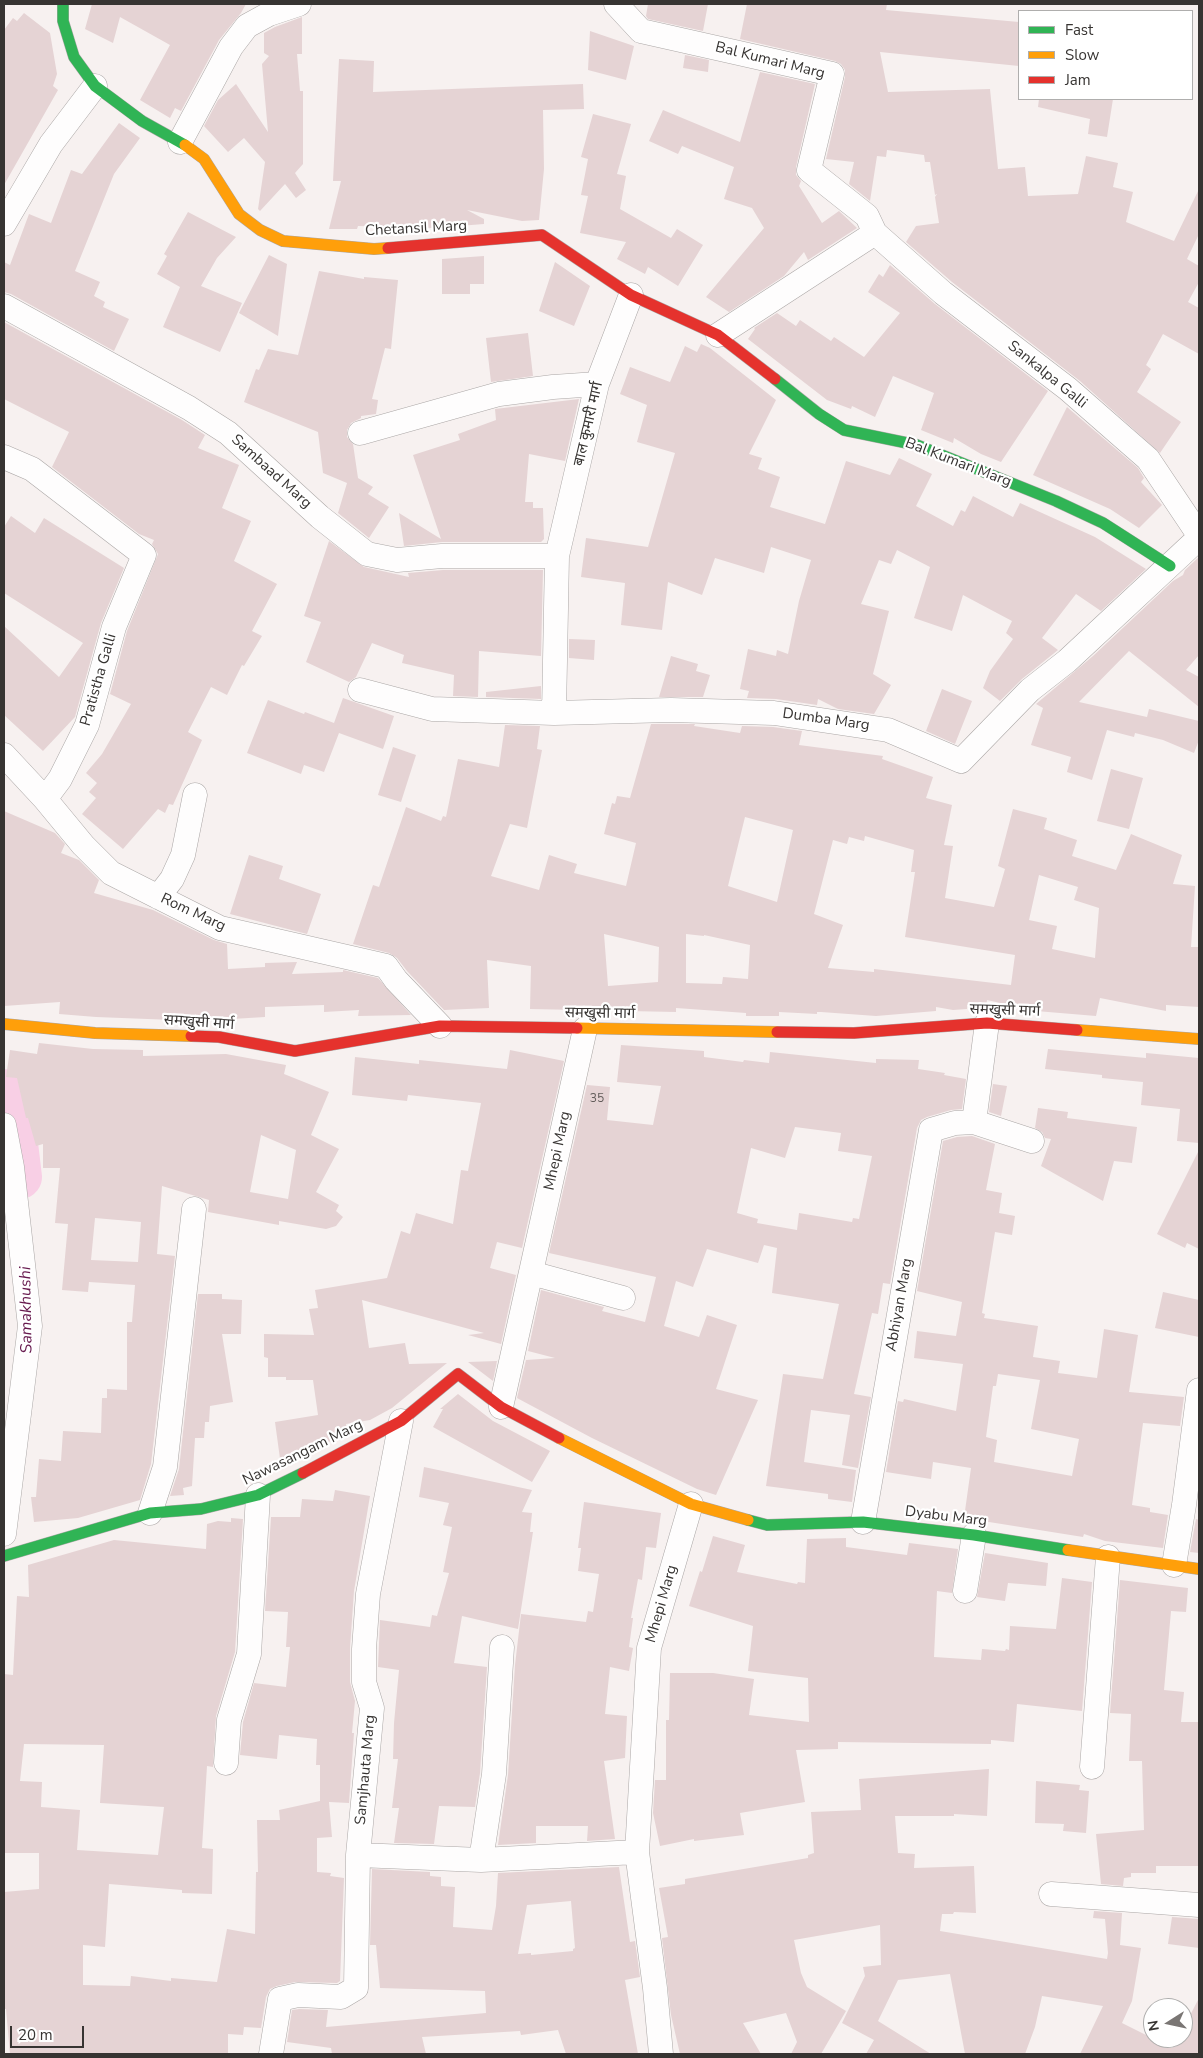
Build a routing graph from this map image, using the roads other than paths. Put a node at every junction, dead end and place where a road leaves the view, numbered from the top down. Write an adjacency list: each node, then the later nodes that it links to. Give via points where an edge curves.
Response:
1 (63, 4): 4 (street, via 63,21 74,57)
2 (299, 4): 5 (street, via 247,26 231,46)
3 (616, 4): 7 (street, Bal Kumari Marg, via 641,31 832,74 809,170 867,216)
4 (95, 86): 5 (street, Chetansil Marg, via 142,121); 6 (street, via 51,144)
5 (180, 142): 8 (street, Chetansil Marg, via 204,159 239,214 260,230 283,240 374,249 542,235)
6 (4, 224)
7 (875, 234): 10 (street); 14 (street, Sankalpa Galli, via 943,293 1068,389 1148,459)
8 (631, 295): 10 (street, Bal Kumari Marg); 11 (street, बाल कुमारी मार्ग)
9 (4, 306): 15 (street, Sambaad Marg, via 189,408 228,433 320,516 368,554 397,560 442,556)
10 (718, 335): 16 (street, Bal Kumari Marg, via 844,430 918,445 1056,501 1103,523)
11 (597, 384): 12 (street, via 499,394); 15 (street, बाल कुमारी मार्ग)
12 (360, 433)
13 (4, 456): 21 (street, Pratistha Galli, via 32,468 144,555 114,627 87,726 60,779)
14 (1199, 536): 16 (street)
15 (557, 556): 18 (street)
16 (1170, 566): 18 (street, Dumba Marg, via 1067,661 1030,690 961,761 888,730 774,713 671,710)
17 (360, 690): 18 (street, via 432,709)
18 (554, 713)
19 (4, 754): 21 (street, Rom Marg)
20 (195, 795): 22 (street, via 183,855 172,879)
21 (45, 799): 22 (street, Rom Marg, via 111,873)
22 (158, 897): 25 (street, Rom Marg, via 220,928 386,966)
23 (987, 1023): 26 (street, समखुसी मार्ग, via 854,1033); 27 (street, समखुसी मार्ग); 28 (street)
24 (4, 1024): 25 (street, समखुसी मार्ग, via 95,1033 219,1037 295,1051)
25 (440, 1026): 26 (street, समखुसी मार्ग)
26 (585, 1028): 32 (street, Mhepi Marg)
27 (1199, 1039)
28 (974, 1122): 30 (street, Abhiyan Marg); 40 (street, Abhiyan Marg, via 930,1130)
29 (4, 1125): 41 (street, via 12,1167 30,1326)
30 (1032, 1141)
31 (194, 1210): 39 (street, via 165,1467)
32 (531, 1273): 33 (street); 35 (street, Mhepi Marg)
33 (623, 1298)
34 (1199, 1390): 45 (street)
35 (501, 1406): 36 (street, Nawasangam Marg, via 458,1374); 38 (street)
36 (401, 1421): 37 (street, Nawasangam Marg); 52 (street, Samjhauta Marg, via 368,1594 364,1682 372,1708)
37 (258, 1495): 39 (street, Nawasangam Marg, via 201,1509); 49 (street, via 249,1654 229,1720)
38 (690, 1504): 40 (street, Dyabu Marg, via 767,1525); 51 (street, Mhepi Marg, via 649,1648)
39 (150, 1513): 43 (street, Nawasangam Marg)
40 (863, 1522): 42 (street, Dyabu Marg)
41 (4, 1534)
42 (974, 1535): 44 (street, Dyabu Marg); 47 (street)
43 (4, 1556)
44 (1108, 1557): 45 (street, Dyabu Marg); 50 (street)
45 (1174, 1565): 46 (street, Dyabu Marg)
46 (1199, 1569)
47 (965, 1591)
48 (502, 1647): 53 (street, via 494,1774)
49 (226, 1763)
50 (1092, 1767)
51 (637, 1852): 53 (street); 57 (street, Mhepi Marg)
52 (358, 1855): 53 (street); 56 (street, Samjhauta Marg, via 356,1988 341,1997 298,1995 280,1999)
53 (480, 1860)
54 (1051, 1894): 55 (street)
55 (1199, 1905)
56 (271, 2054)
57 (661, 2054)

